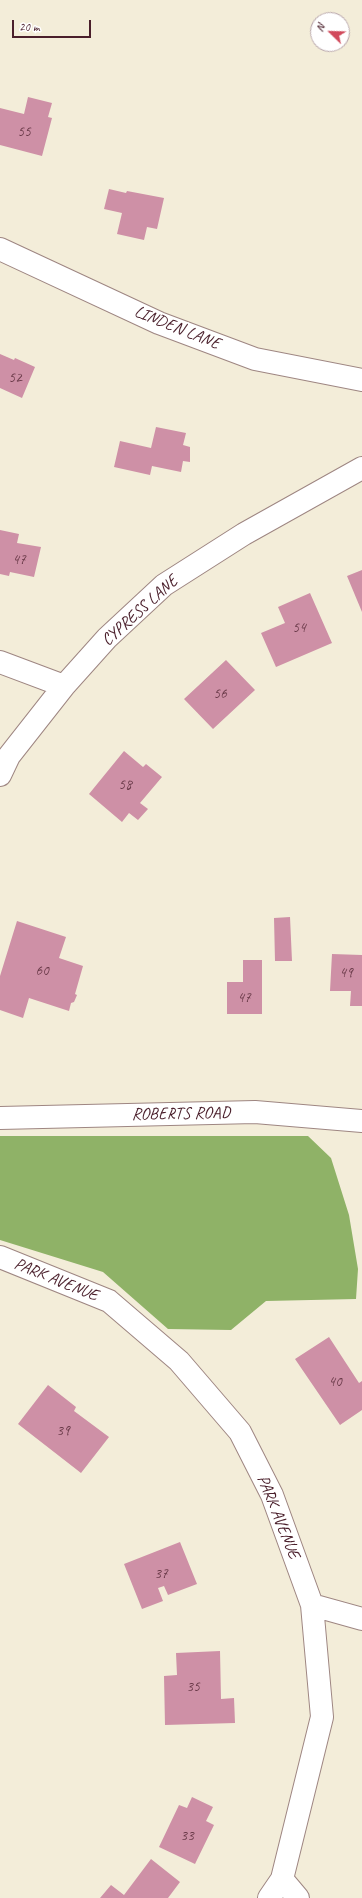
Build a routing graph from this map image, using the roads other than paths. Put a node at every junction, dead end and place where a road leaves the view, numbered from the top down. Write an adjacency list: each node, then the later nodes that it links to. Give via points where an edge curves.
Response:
1 (0, 249): 2 (street, LINDEN LANE, via 159,323 255,359)
2 (362, 380)
3 (362, 468): 5 (street, CYPRESS LANE, via 244,534 164,585 107,638)
4 (0, 662): 5 (street)
5 (64, 686): 6 (street, CYPRESS LANE, via 9,756)
6 (0, 775)
7 (0, 1118): 8 (street, ROBERTS ROAD, via 255,1112)
8 (362, 1121)
9 (0, 1257): 10 (street, PARK AVENUE, via 109,1301 179,1361 240,1432 272,1495)
10 (312, 1605): 11 (street); 12 (street, PARK AVENUE, via 322,1717)
11 (362, 1619)
12 (282, 1879): 13 (street, PARK AVENUE); 14 (street)
13 (269, 1898)
14 (298, 1898)

